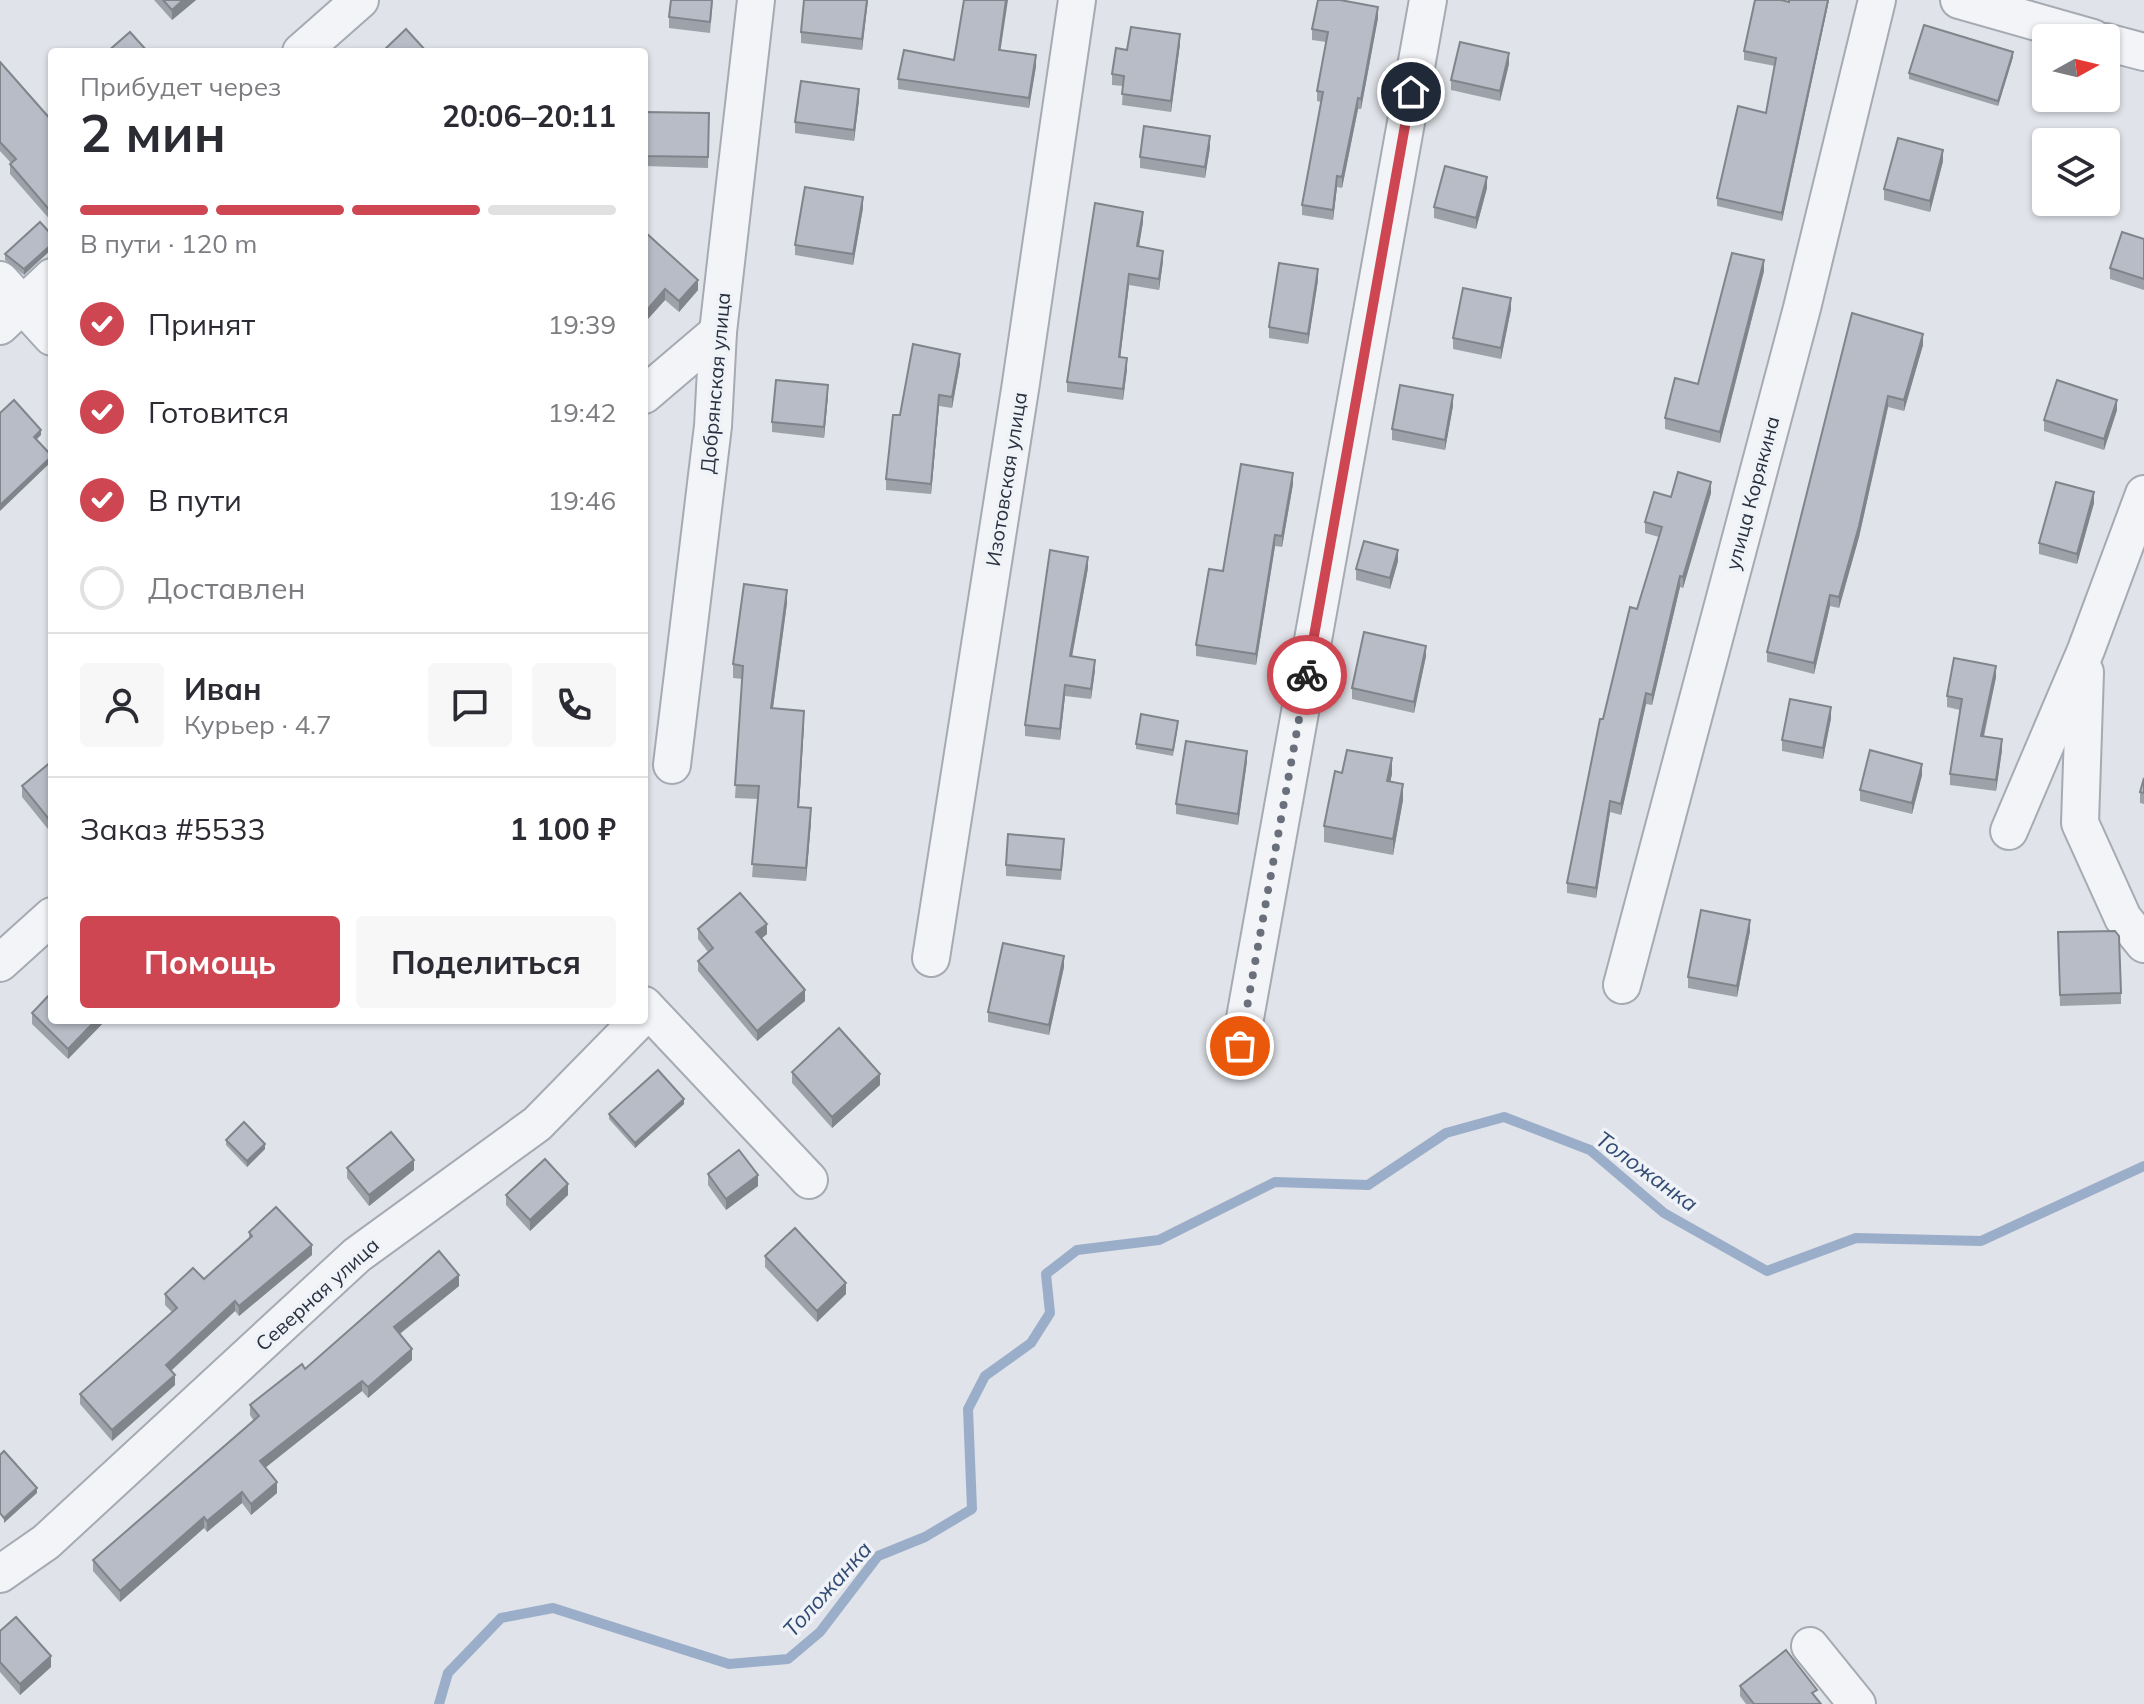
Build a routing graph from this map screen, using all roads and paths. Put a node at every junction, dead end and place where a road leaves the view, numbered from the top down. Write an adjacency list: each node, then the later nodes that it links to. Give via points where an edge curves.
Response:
1 (360, 0): 9 (street)
2 (756, 0): 13 (street, Добрянская улица)
3 (1077, 0): 22 (street, Изотовская улица)
4 (1428, 0): 27 (street)
5 (1877, 0): 24 (street, улица Корякина, via 1802,308)
6 (1959, 0): 7 (street)
7 (2044, 24)
8 (2120, 46): 10 (street)
9 (306, 48)
10 (2144, 52)
11 (48, 279): 12 (street)
12 (8, 303): 14 (street)
13 (718, 332): 15 (street); 18 (street, Добрянская улица, via 713,426)
14 (48, 334)
15 (648, 392)
16 (2144, 494): 17 (street)
17 (2086, 650): 19 (street); 21 (street, via 2080,823 2123,918)
18 (672, 765)
19 (2009, 831)
20 (48, 920): 23 (street)
21 (2144, 944)
22 (931, 958)
23 (0, 963)
24 (1622, 985)
25 (648, 1017): 28 (street)
26 (633, 1024): 29 (street, Северная улица, via 537,1124 357,1255 46,1542)
27 (1240, 1046)
28 (809, 1180)
29 (0, 1574)
30 (1810, 1646): 31 (street)
31 (1857, 1704)

